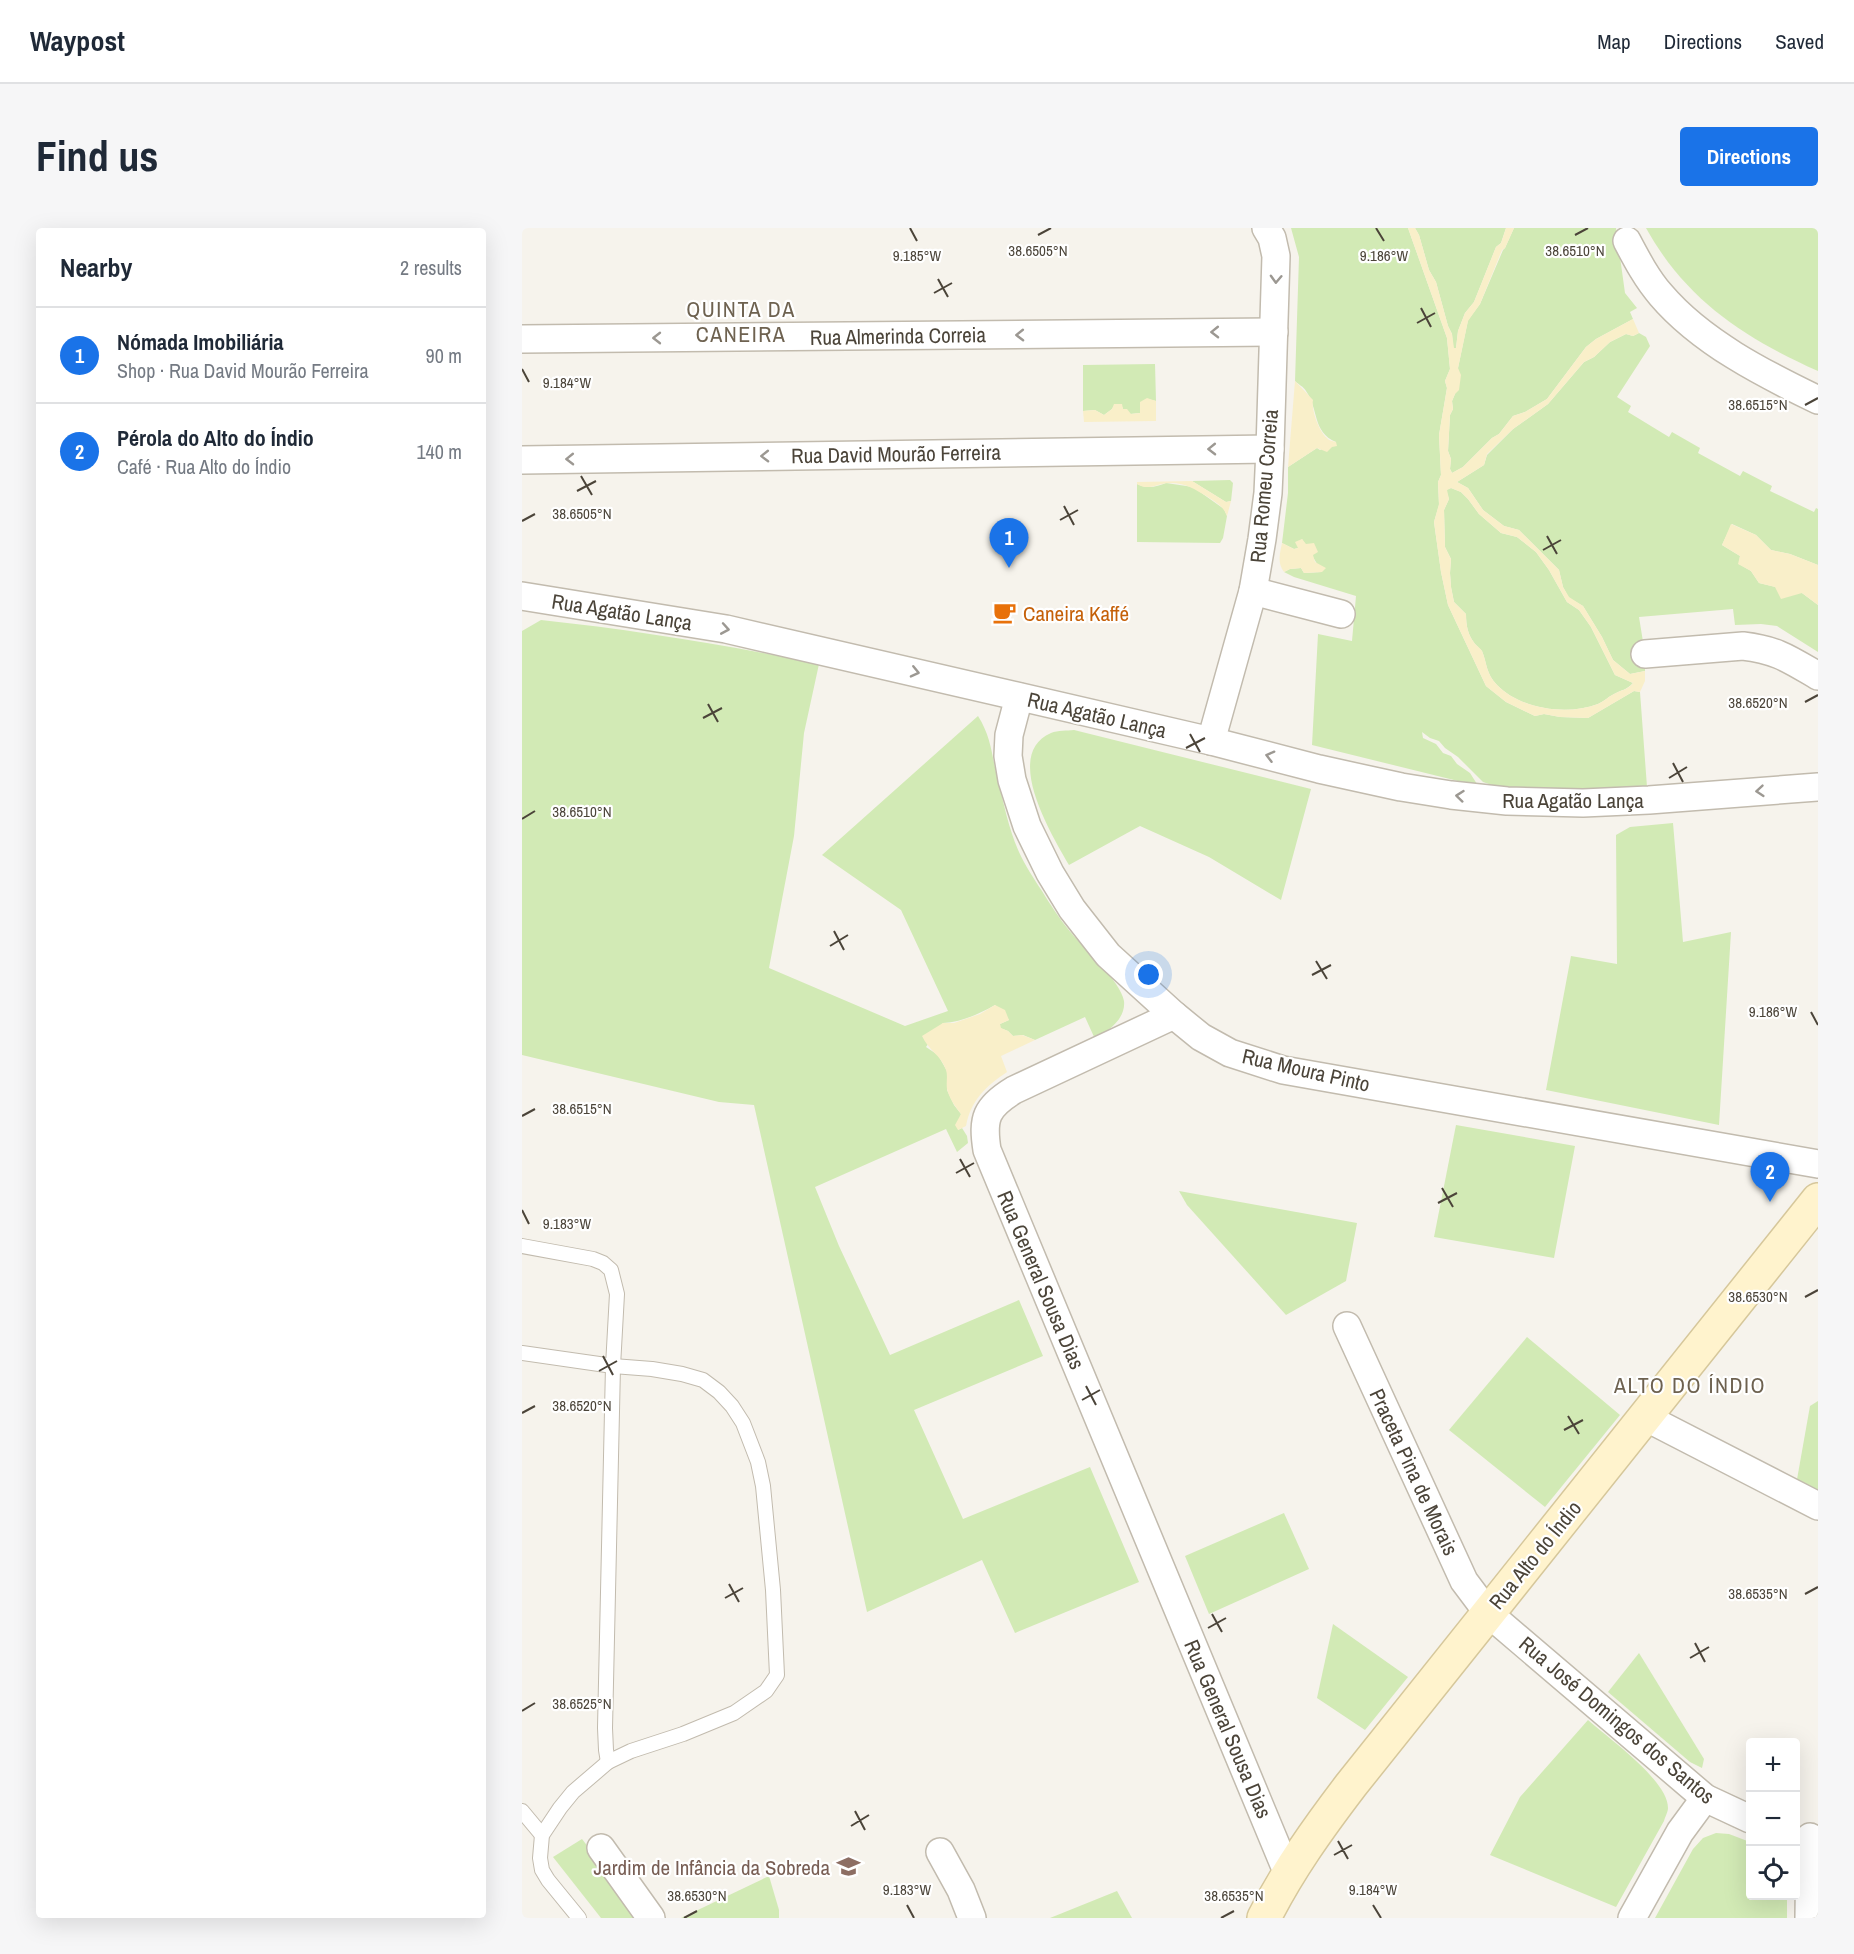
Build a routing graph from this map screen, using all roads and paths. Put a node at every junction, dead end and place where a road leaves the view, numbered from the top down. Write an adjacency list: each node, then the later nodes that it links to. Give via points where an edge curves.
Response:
1 (1266, 228): 3 (street, Rua Romeu Correia, one-way to 3, via 1276,256)
2 (1627, 241): 5 (street, via 1662,296 1693,325 1761,370)
3 (1274, 332): 4 (street, Rua Almerinda Correia, one-way to 4); 6 (street, Rua Romeu Correia)
4 (522, 339)
5 (1818, 400)
6 (1270, 449): 7 (street, Rua David Mourão Ferreira, one-way to 7); 8 (street, Rua Romeu Correia, via 1268,493)
7 (522, 459)
8 (1253, 591): 10 (street); 14 (street, Rua Romeu Correia)
9 (522, 596): 13 (street, Rua Agatão Lança, one-way to 13, via 726,629)
10 (1341, 614)
11 (1645, 654): 12 (street, via 1743,646 1782,655)
12 (1818, 676)
13 (1019, 697): 14 (street, Rua Agatão Lança); 16 (street, Rua Moura Pinto, via 1008,756 1027,826 1050,873 1090,933 1108,955)
14 (1211, 741): 15 (street, Rua Agatão Lança, one-way to 14, via 1583,803 1507,801 1401,787)
15 (1818, 787)
16 (1174, 1015): 17 (street, Rua Moura Pinto, via 1201,1037 1230,1053 1283,1070); 34 (street, Rua General Sousa Dias, via 1014,1090 998,1100 987,1114 984,1131 987,1150)
17 (1818, 1164)
18 (1818, 1200): 23 (main road, Rua Alto do Índio)
19 (522, 1246): 22 (lane, via 593,1260 611,1270 617,1293)
20 (1347, 1326): 25 (street, Praceta Pina de Morais, via 1464,1581)
21 (522, 1353): 22 (lane)
22 (613, 1366): 26 (lane, via 605,1728); 26 (lane, via 652,1369 703,1380 732,1406 742,1423 763,1486 778,1665 777,1675 766,1691 734,1713)
23 (1645, 1417): 24 (street); 25 (main road, Rua Alto do Índio)
24 (1818, 1506)
25 (1488, 1613): 27 (street, Rua José Domingos dos Santos); 34 (main road, Rua Alto do Índio, via 1350,1785)
26 (608, 1762): 30 (lane, via 573,1792)
27 (1705, 1798): 29 (street, Rua José Domingos dos Santos); 39 (street, via 1674,1842)
28 (522, 1811): 30 (lane)
29 (1746, 1818)
30 (542, 1835): 35 (lane, via 542,1870)
31 (1808, 1835): 40 (street)
32 (601, 1848): 36 (street)
33 (940, 1852): 37 (street)
34 (1288, 1874): 38 (main road, Rua Alto do Índio)
35 (579, 1918)
36 (651, 1918)
37 (972, 1918)
38 (1264, 1918)
39 (1632, 1918)
40 (1809, 1918)

